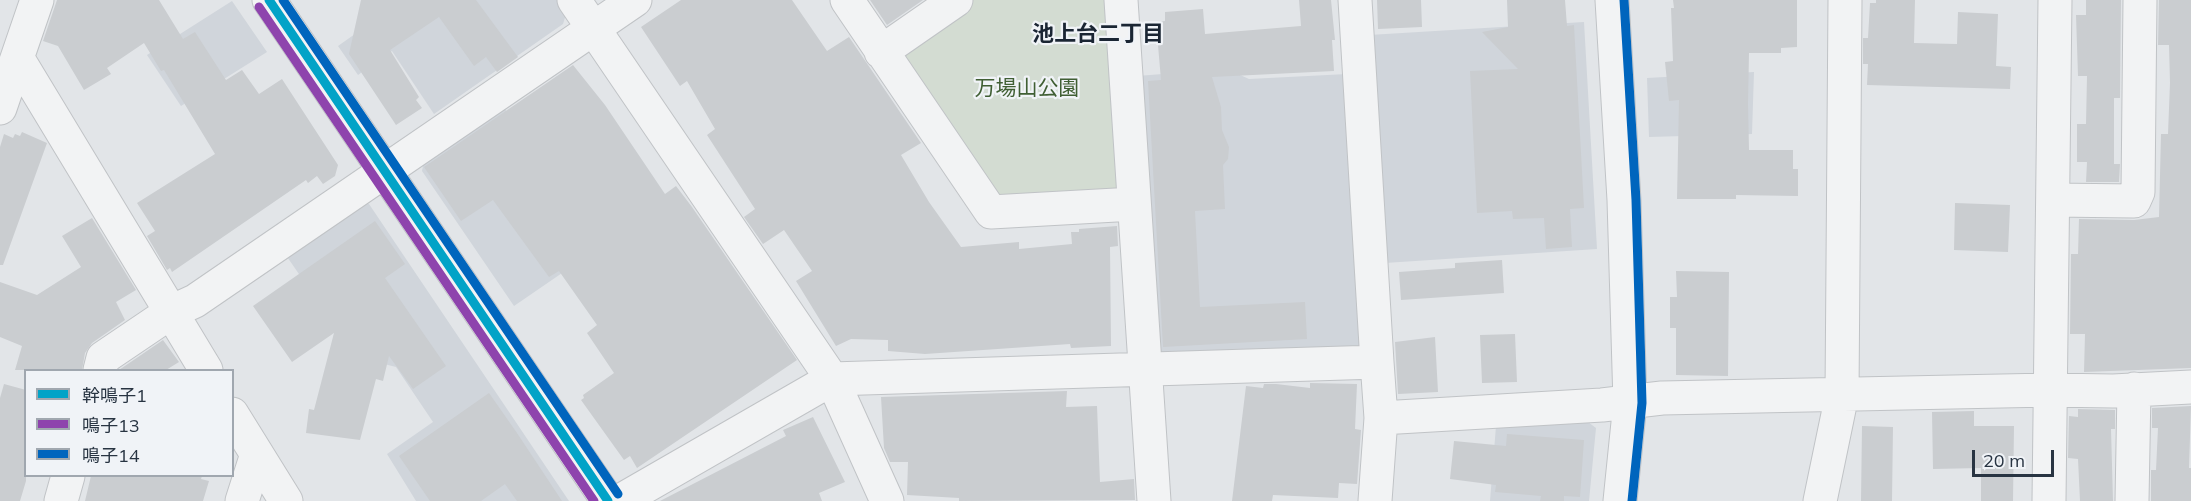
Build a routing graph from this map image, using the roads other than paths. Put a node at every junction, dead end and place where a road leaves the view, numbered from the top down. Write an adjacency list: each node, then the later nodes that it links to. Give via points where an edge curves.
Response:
1 (37, 0): 15 (street)
2 (269, 0): 17 (street)
3 (574, 0): 13 (street)
4 (635, 0): 13 (street)
5 (847, 0): 14 (street)
6 (956, 0): 14 (street)
7 (1121, 0): 19 (street)
8 (1355, 0): 21 (street)
9 (1612, 0): 30 (street, via 1624,200)
10 (1845, 0): 29 (street)
11 (2055, 0): 18 (street)
12 (2140, 0): 18 (street, via 2138,192 2134,201)
13 (593, 28): 17 (street); 25 (street)
14 (881, 52): 19 (street, via 991,212)
15 (18, 59): 16 (street); 20 (street)
16 (0, 108)
17 (384, 170): 20 (street, via 195,301); 38 (street)
18 (2053, 200): 28 (street)
19 (1134, 204): 24 (street)
20 (171, 312): 22 (street, via 103,358); 23 (street)
21 (1377, 363): 24 (street); 32 (street)
22 (100, 369)
23 (205, 369)
24 (1146, 371): 25 (street); 41 (street)
25 (832, 379): 39 (street); 40 (street)
26 (2191, 387): 27 (street)
27 (2134, 389): 28 (street); 46 (street)
28 (2050, 390): 29 (street); 45 (street)
29 (1842, 395): 30 (street, via 1662,398); 44 (street)
30 (1630, 403): 32 (street); 43 (street)
31 (234, 417): 33 (street)
32 (1381, 418): 42 (street)
33 (257, 454): 36 (street); 37 (street)
34 (68, 477): 35 (street)
35 (61, 501)
36 (242, 501)
37 (286, 501)
38 (608, 501)
39 (621, 501)
40 (887, 501)
41 (1154, 501)
42 (1375, 501)
43 (1620, 501)
44 (1820, 501)
45 (2049, 501)
46 (2132, 501)

